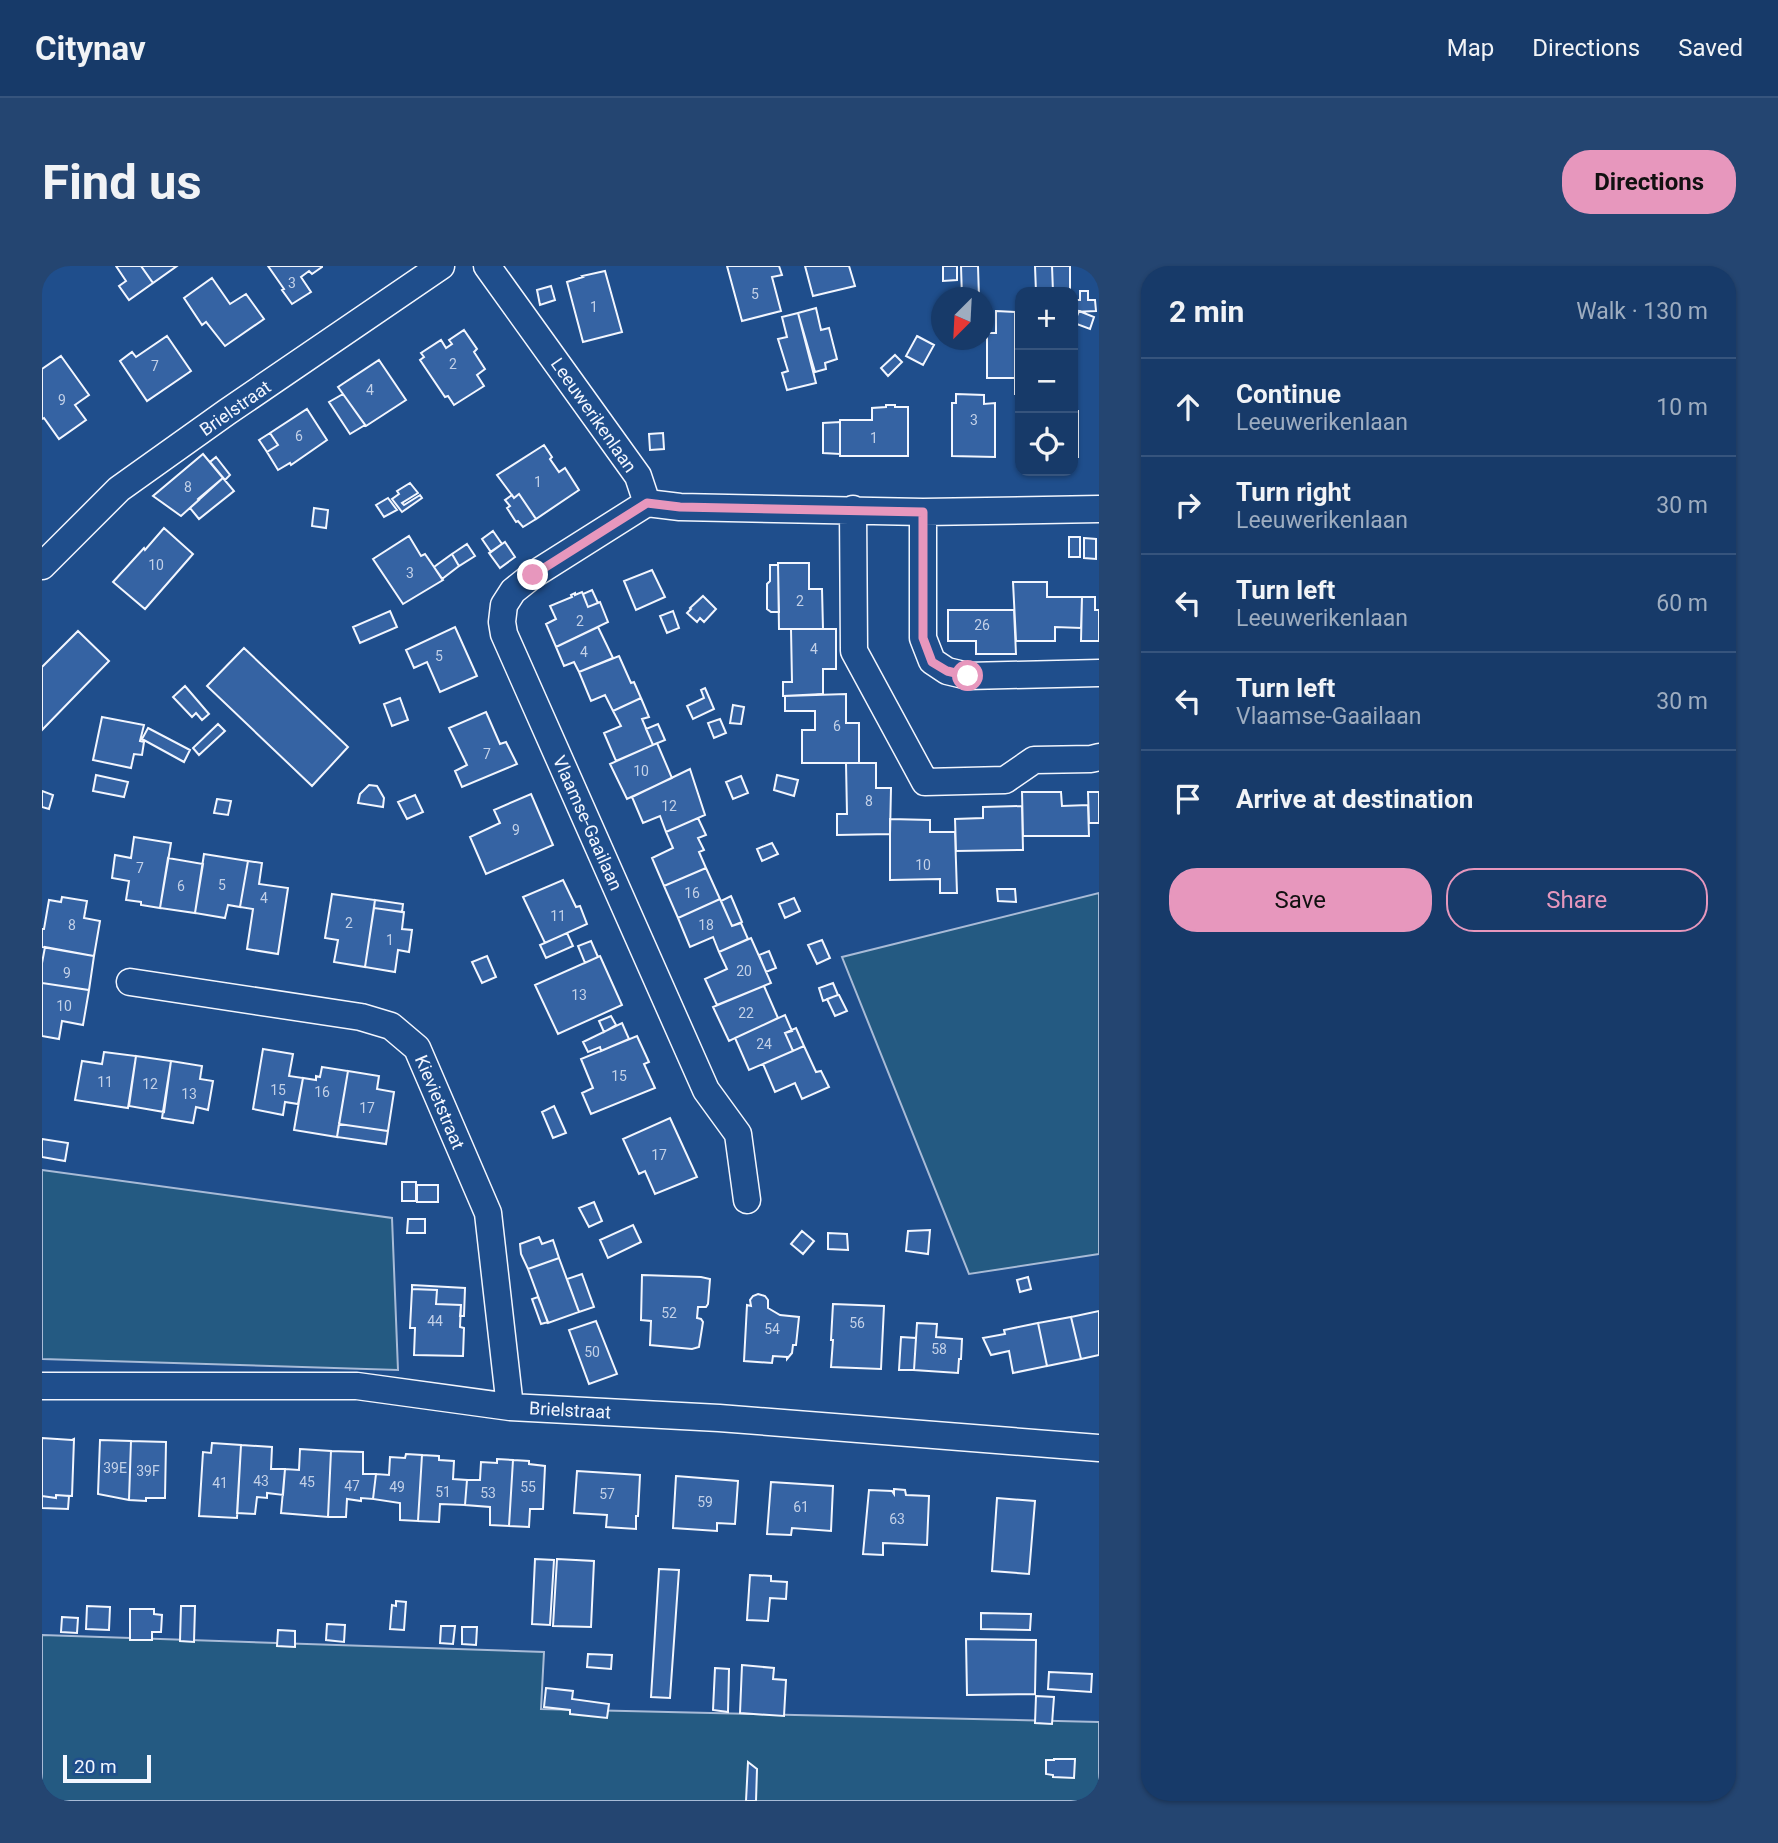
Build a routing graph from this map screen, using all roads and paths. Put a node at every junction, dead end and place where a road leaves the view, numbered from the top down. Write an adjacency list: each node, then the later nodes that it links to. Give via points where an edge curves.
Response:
1 (441, 266): 7 (street, Brielstraat, via 119,489)
2 (487, 266): 3 (street, Leeuwerikenlaan, via 638,476)
3 (647, 503): 4 (street); 11 (street, Vlaamse-Gaailaan, via 513,591 504,605 502,622 705,1090 738,1134)
4 (853, 509): 6 (street); 9 (street, via 854,651 925,782 1005,780 1034,760)
5 (1099, 509): 6 (street)
6 (923, 512): 8 (street, via 923,638 932,662 968,676)
7 (42, 566)
8 (1099, 673)
9 (1099, 757)
10 (130, 982): 13 (street, Kievietstraat, via 361,1017 391,1027 417,1048 488,1213)
11 (747, 1200)
12 (42, 1386): 13 (street, Brielstraat, via 357,1386)
13 (510, 1407): 14 (street, Brielstraat)
14 (1099, 1448)

